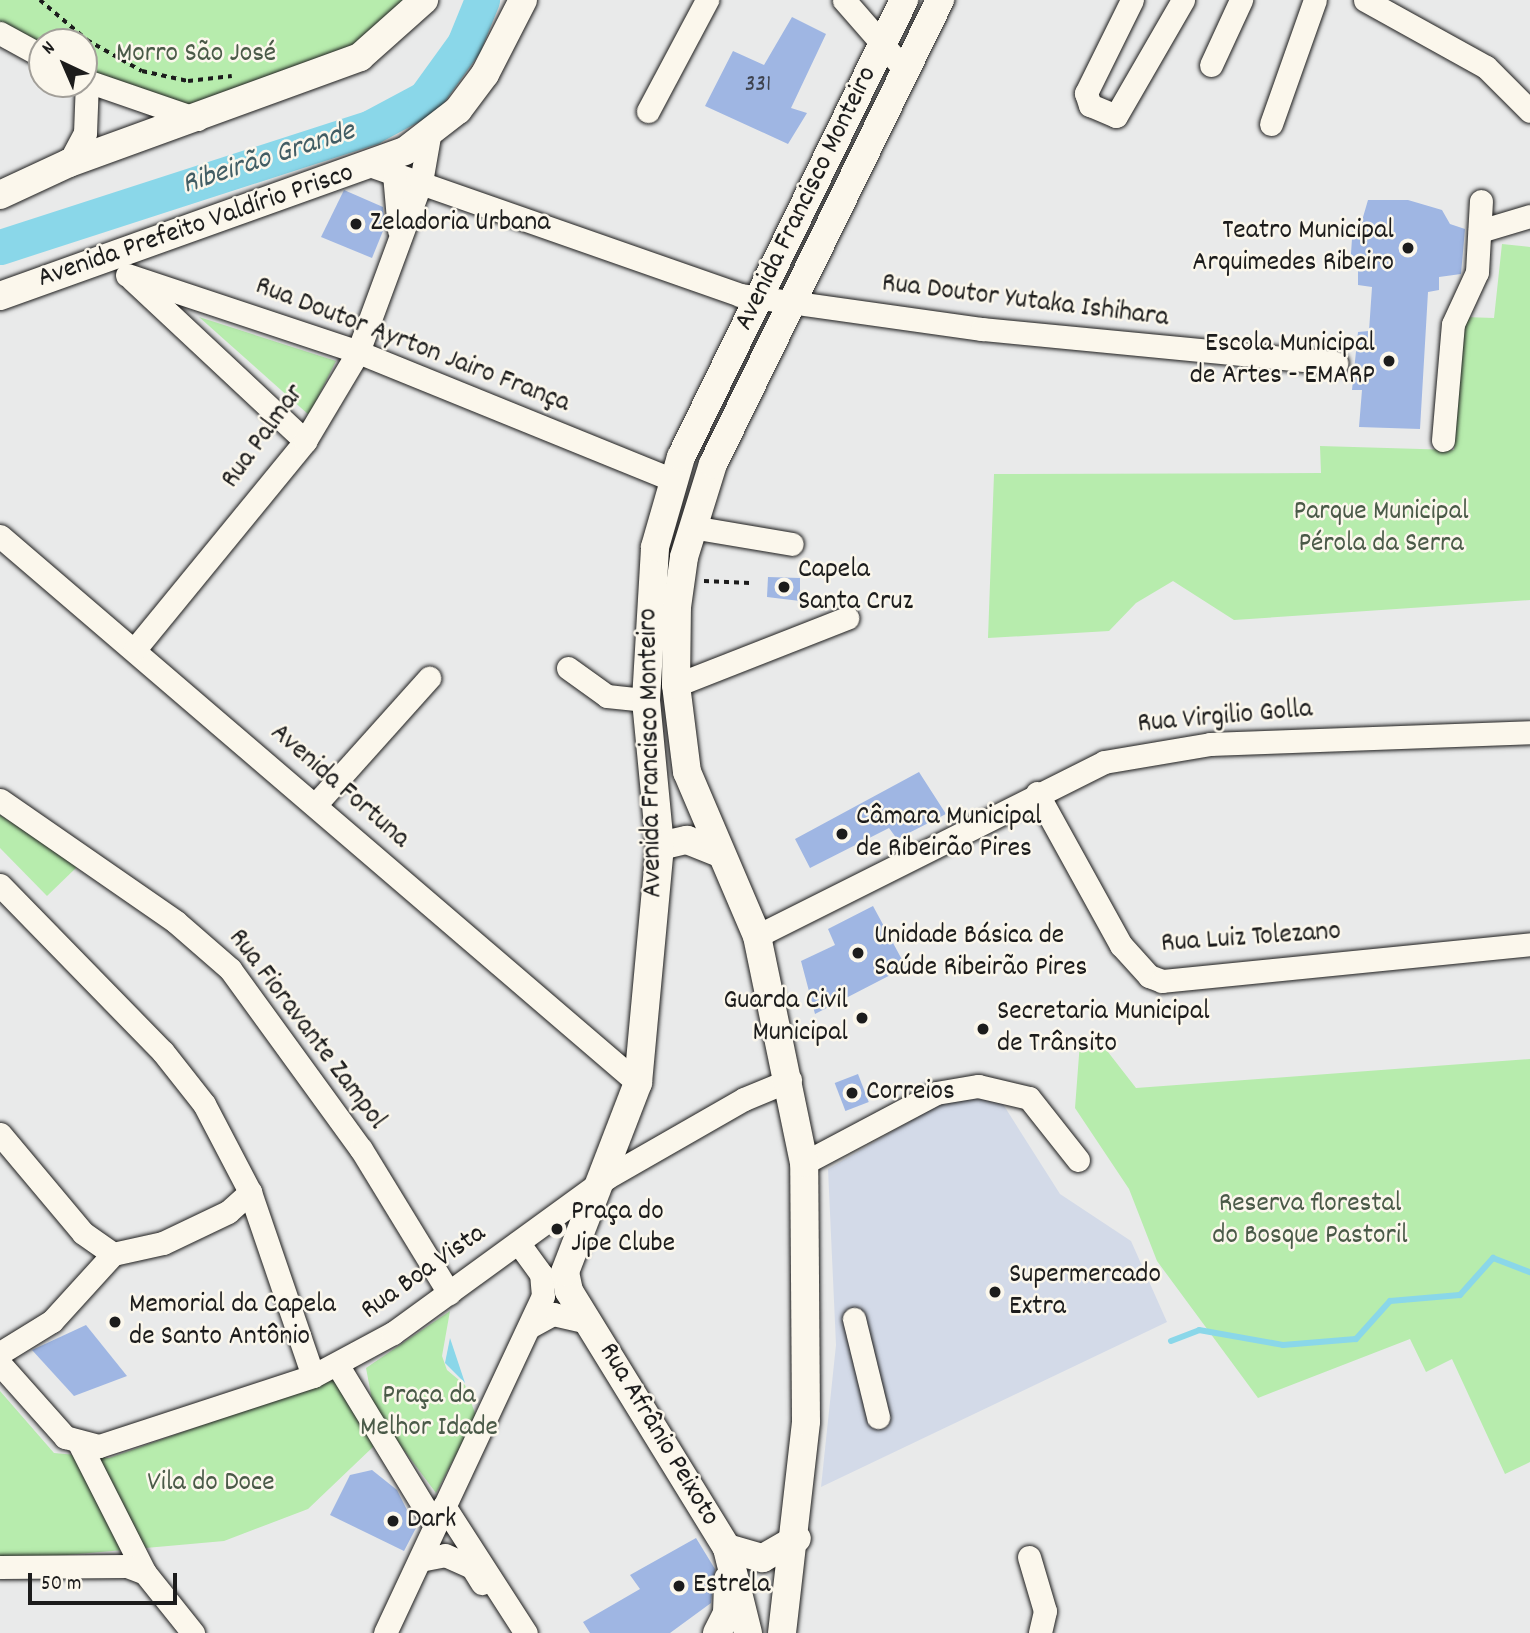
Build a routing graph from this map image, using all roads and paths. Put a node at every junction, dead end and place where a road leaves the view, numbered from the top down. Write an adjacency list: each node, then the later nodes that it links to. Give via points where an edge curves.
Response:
1 (40, 0): 18 (path, via 87,40 142,71 188,81)
2 (424, 0): 23 (main road, via 360,57)
3 (523, 0): 25 (main road, Avenida Prefeito Valdírio Prisco, via 485,74)
4 (707, 0): 21 (street)
5 (844, 0): 14 (street)
6 (904, 0): 14 (main road, Avenida Francisco Monteiro)
7 (940, 0): 17 (main road, Avenida Francisco Monteiro)
8 (1132, 0): 9 (street, via 1086,93 1090,104 1116,116)
9 (1182, 0)
10 (1241, 0): 16 (street)
11 (1315, 0): 24 (street)
12 (1365, 0): 22 (street, via 1486,67)
13 (0, 33): 15 (street)
14 (882, 46): 17 (street); 35 (main road, Avenida Francisco Monteiro)
15 (28, 48)
16 (1211, 65)
17 (906, 71): 36 (main road, Avenida Francisco Monteiro)
18 (232, 76)
19 (98, 85): 23 (street)
20 (85, 98): 26 (street, via 85,133)
21 (648, 111)
22 (1530, 111)
23 (197, 119): 26 (main road)
24 (1271, 124)
25 (429, 136): 27 (main road, Avenida Prefeito Valdírio Prisco); 28 (street, Rua Palmar)
26 (69, 163): 29 (main road)
27 (383, 170): 28 (street, Rua Doutor Yutaka Ishihara); 33 (street, Rua Palmar); 34 (main road, Avenida Prefeito Valdírio Prisco)
28 (421, 182): 33 (street, Rua Palmar); 35 (street, Rua Doutor Yutaka Ishihara)
29 (0, 195)
30 (1481, 201): 32 (street)
31 (1530, 216): 32 (street)
32 (1479, 230): 40 (street, via 1477,272 1453,324)
33 (400, 237): 37 (street, Rua Palmar)
34 (0, 296)
35 (757, 298): 36 (street, Rua Doutor Yutaka Ishihara); 41 (main road, Avenida Francisco Monteiro)
36 (791, 303): 38 (street, Rua Doutor Yutaka Ishihara, via 1115,344); 42 (main road, Avenida Francisco Monteiro, via 713,464)
37 (358, 352): 39 (street, Rua Palmar); 39 (street, Rua Doutor Ayrton Jairo França, via 127,275); 41 (street, Rua Doutor Ayrton Jairo França)
38 (1336, 363)
39 (305, 440): 48 (street, Rua Palmar)
40 (1443, 440)
41 (674, 480): 52 (main road, Avenida Francisco Monteiro, via 648,601)
42 (692, 527): 44 (street); 45 (main road, Avenida Francisco Monteiro)
43 (0, 536): 48 (street, Avenida Fortuna)
44 (792, 544)
45 (681, 580): 46 (path); 51 (main road, Avenida Francisco Monteiro)
46 (750, 583)
47 (847, 618): 51 (street)
48 (135, 649): 56 (street, Avenida Fortuna)
49 (568, 668): 52 (street, via 607,696)
50 (429, 678): 56 (street)
51 (676, 685): 58 (main road, Avenida Francisco Monteiro, via 687,772)
52 (646, 700): 57 (main road, Avenida Francisco Monteiro)
53 (1530, 732): 54 (street, Rua Virgilio Golla, via 1147,751)
54 (1037, 793): 60 (street, Rua Virgilio Golla); 61 (street, Rua Luiz Tolezano, via 1121,945 1149,976 1162,981)
55 (0, 800): 72 (street, Rua Fioravante Zampol, via 176,922 230,969 361,1149)
56 (315, 805): 63 (street, Avenida Fortuna)
57 (660, 846): 58 (main road, via 687,840); 63 (main road, Avenida Francisco Monteiro)
58 (719, 853): 60 (main road, Avenida Francisco Monteiro)
59 (0, 886): 68 (street, via 163,1052 215,1122)
60 (757, 936): 62 (main road, Avenida Francisco Monteiro)
61 (1530, 944)
62 (790, 1080): 66 (main road, Avenida Francisco Monteiro); 67 (street, Rua Boa Vista, via 744,1099)
63 (638, 1083): 67 (main road, Avenida Francisco Monteiro)
64 (0, 1134): 70 (street, via 83,1233)
65 (1077, 1160): 66 (street, via 1030,1098 978,1086 936,1093)
66 (804, 1163): 83 (main road, Avenida Francisco Monteiro, via 806,1421)
67 (606, 1178): 69 (street, Rua Boa Vista); 71 (main road, Avenida Francisco Monteiro)
68 (250, 1192): 70 (street, via 228,1212 163,1243); 79 (street)
69 (518, 1242): 72 (street, Rua Boa Vista); 75 (street, via 544,1286)
70 (113, 1254): 76 (street, via 52,1321)
71 (565, 1272): 74 (main road, Rua Afrânio Peixoto)
72 (449, 1293): 78 (street, Rua Boa Vista)
73 (854, 1319): 80 (street)
74 (589, 1322): 75 (street, Rua Afrânio Peixoto, via 553,1314); 84 (main road, Rua Afrânio Peixoto)
75 (531, 1326): 82 (street)
76 (0, 1353)
77 (0, 1364): 81 (street)
78 (338, 1366): 79 (street, Rua Boa Vista); 82 (street)
79 (313, 1376): 81 (street, Rua Boa Vista, via 118,1443)
80 (878, 1417)
81 (73, 1441): 88 (street)
82 (440, 1516): 86 (street); 92 (street)
83 (797, 1538): 84 (main road, via 763,1558); 95 (main road, Avenida Francisco Monteiro)
84 (729, 1553): 93 (main road, via 727,1613); 94 (main road, Rua Afrânio Peixoto)
85 (1028, 1558): 96 (street, via 1045,1611)
86 (420, 1560): 90 (street); 91 (street, via 445,1555 472,1567)
87 (0, 1567): 88 (street, via 127,1566)
88 (145, 1573): 89 (street)
89 (193, 1633)
90 (385, 1633)
91 (514, 1633)
92 (526, 1633)
93 (717, 1633)
94 (748, 1633)
95 (782, 1633)
96 (1040, 1633)

